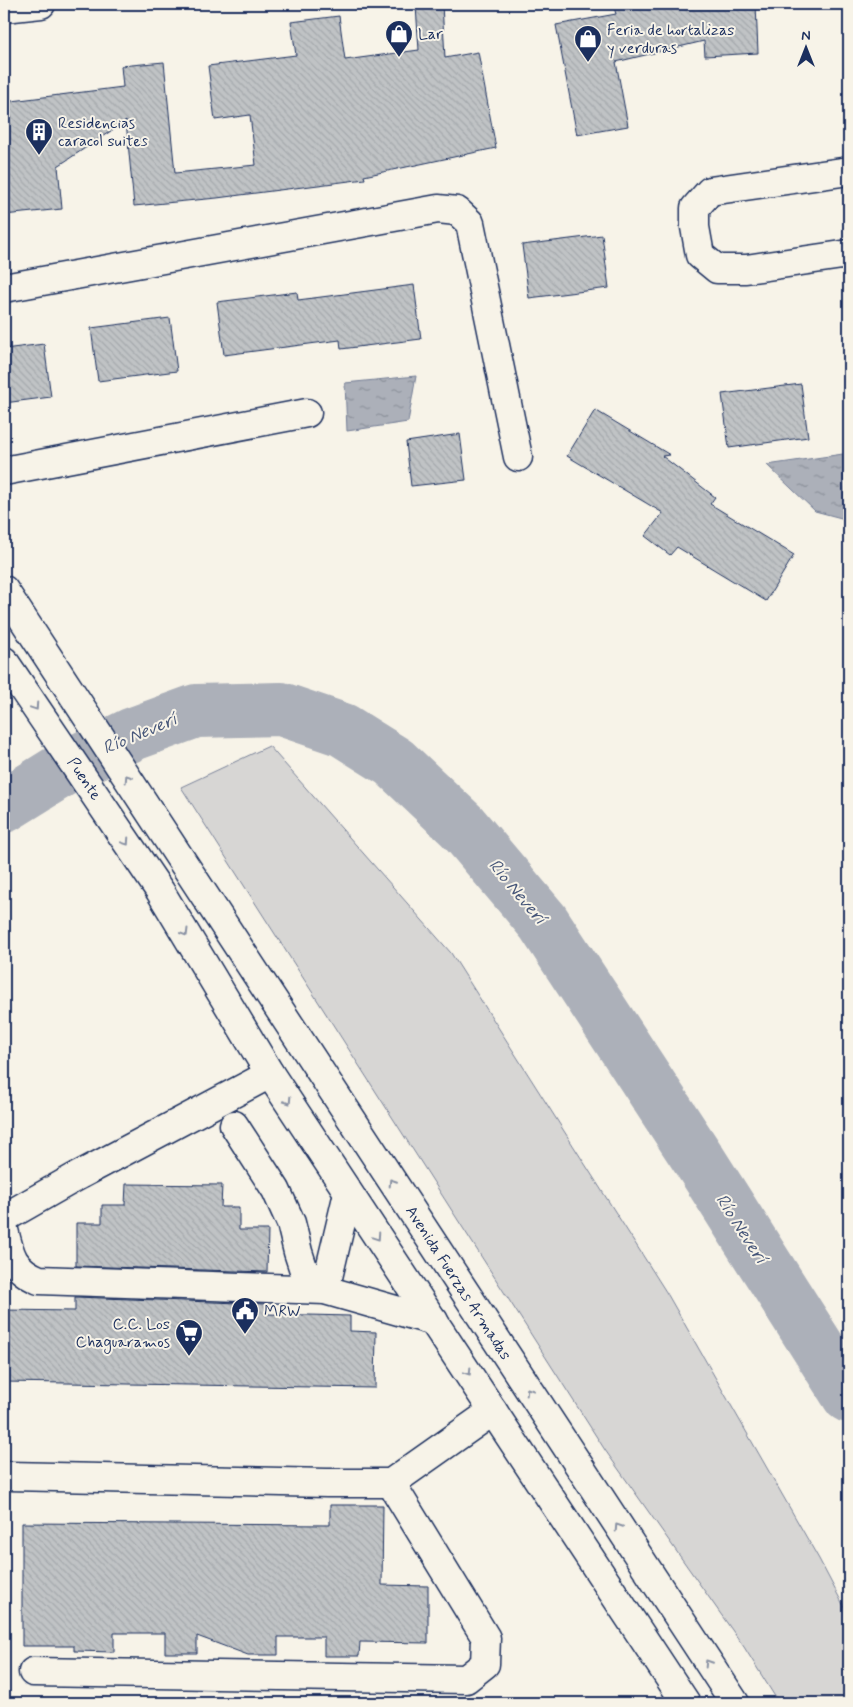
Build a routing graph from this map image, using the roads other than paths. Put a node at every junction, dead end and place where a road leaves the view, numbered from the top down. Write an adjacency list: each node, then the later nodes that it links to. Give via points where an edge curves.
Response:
1 (41, 4): 2 (street)
2 (4, 8)
3 (849, 171): 4 (street, via 710,190 695,208 700,255 717,268 746,268)
4 (849, 254)
5 (4, 288): 7 (street, via 438,209 457,211 470,223)
6 (307, 413): 8 (street)
7 (518, 456)
8 (4, 471)
9 (4, 590): 23 (street, Avenida Fuerzas Armadas, one-way to 9)
10 (6, 664): 11 (street, Puente, one-way to 11, via 160,891)
11 (270, 1074): 13 (street, one-way to 13); 14 (street)
12 (234, 1125): 16 (street, via 276,1190 291,1223 298,1252)
13 (348, 1193): 16 (street); 17 (street, one-way to 17)
14 (4, 1218)
15 (4, 1230): 16 (street, via 10,1256 26,1274 40,1280)
16 (318, 1290): 17 (street)
17 (434, 1321): 18 (street, one-way to 18)
18 (493, 1411): 20 (street); 22 (street)
19 (9, 1476): 20 (street)
20 (391, 1483): 21 (street, via 486,1638 485,1664 466,1679)
21 (33, 1672)
22 (686, 1703)
23 (735, 1703)

